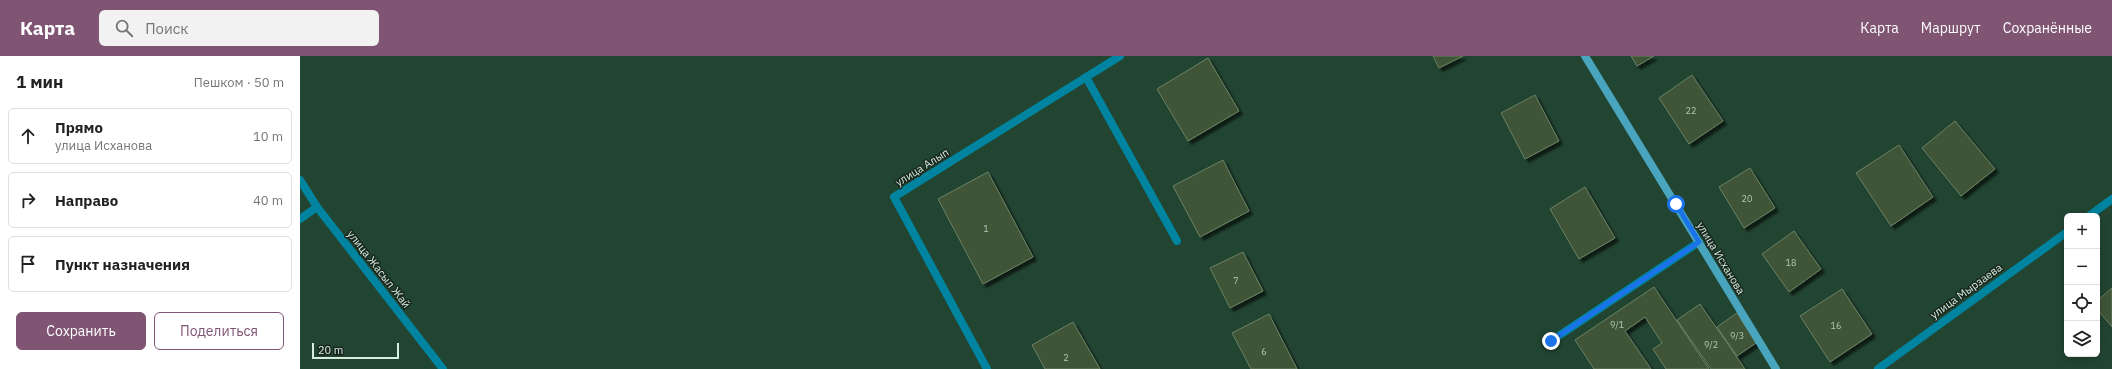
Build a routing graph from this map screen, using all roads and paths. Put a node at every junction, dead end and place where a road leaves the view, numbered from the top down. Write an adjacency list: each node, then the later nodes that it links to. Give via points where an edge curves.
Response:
1 (1120, 56): 3 (street, улица Алып)
2 (1585, 56): 11 (main road, улица Исханова)
3 (1086, 77): 10 (street); 14 (street, улица Алып, via 894,197)
4 (300, 180): 6 (street, улица Жасыл Жай)
5 (2112, 199): 7 (street)
6 (317, 207): 8 (street); 13 (street, улица Жасыл Жай)
7 (2093, 213)
8 (300, 219)
9 (2064, 234): 16 (street, улица Мырзаева)
10 (1177, 241)
11 (1699, 242): 12 (street); 15 (main road, улица Исханова)
12 (1551, 341)
13 (443, 369)
14 (987, 369)
15 (1776, 369)
16 (1878, 369)

